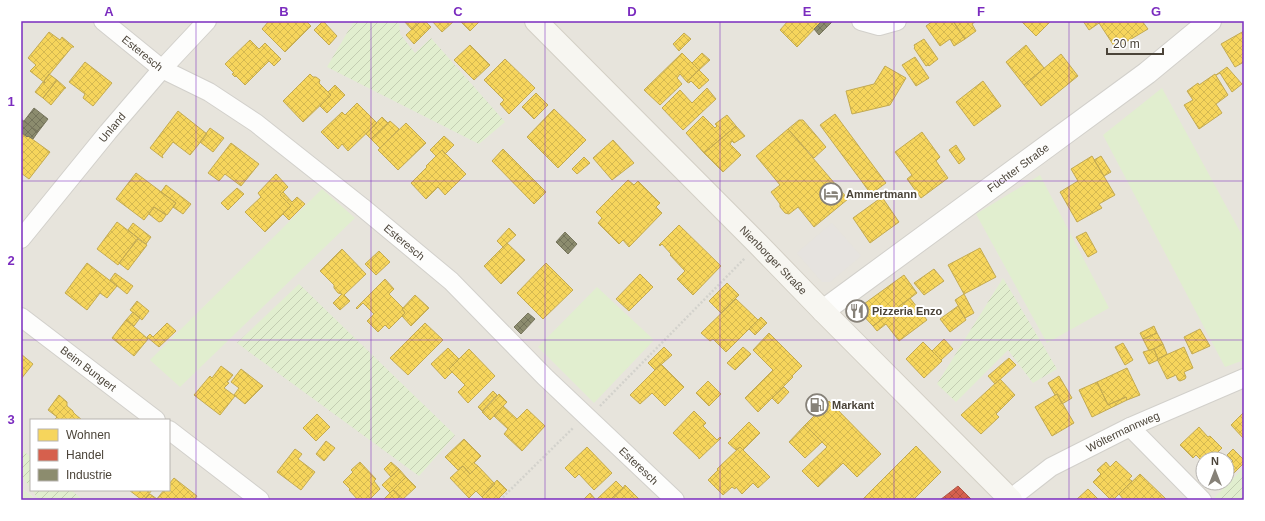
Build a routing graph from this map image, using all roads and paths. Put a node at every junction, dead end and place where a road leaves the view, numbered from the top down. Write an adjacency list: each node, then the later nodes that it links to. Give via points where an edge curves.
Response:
1 (103, 21): 7 (street, Esteresch)
2 (207, 21): 7 (street, Unland)
3 (536, 21): 9 (main road, Nienborger Straße)
4 (861, 21): 5 (street, via 879,26)
5 (897, 21)
6 (1210, 21): 10 (street, Füchter Straße, via 1147,73)
7 (162, 69): 8 (street, Unland); 13 (street, Esteresch, via 209,92 256,123 362,207 451,281)
8 (21, 238)
9 (758, 244): 10 (main road, Nienborger Straße); 13 (path)
10 (822, 311): 20 (main road, Nienborger Straße)
11 (21, 317): 14 (street, Beim Bungert)
12 (1244, 378): 15 (street, Wöltermannweg)
13 (587, 416): 18 (path); 19 (street, Esteresch)
14 (155, 419)
15 (1130, 427): 20 (street, Wöltermannweg, via 1051,467); 21 (street)
16 (170, 431): 17 (street)
17 (260, 500)
18 (500, 500)
19 (676, 500)
20 (1010, 500)
21 (1202, 500)

